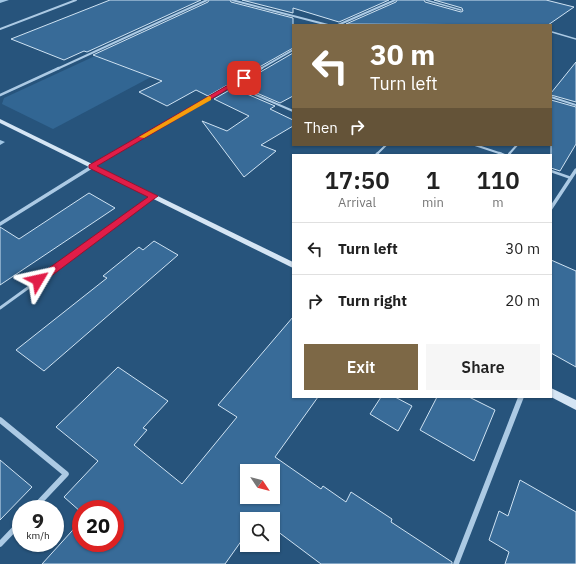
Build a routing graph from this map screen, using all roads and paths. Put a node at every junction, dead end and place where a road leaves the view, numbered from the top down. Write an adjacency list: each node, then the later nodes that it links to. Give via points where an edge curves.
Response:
1 (76, 0): 9 (street)
2 (207, 0): 14 (street)
3 (232, 0): 7 (street)
4 (395, 0): 8 (street)
5 (426, 0): 6 (lane)
6 (461, 10)
7 (324, 24)
8 (340, 24)
9 (0, 29)
10 (552, 32): 11 (lane)
11 (576, 39)
12 (292, 51): 13 (street)
13 (233, 85): 17 (lane); 25 (street)
14 (0, 95)
15 (552, 97): 16 (lane)
16 (576, 105)
17 (292, 111)
18 (0, 121): 25 (street)
19 (385, 146): 22 (lane)
20 (478, 146): 23 (lane)
21 (516, 146): 24 (lane)
22 (377, 154)
23 (501, 154)
24 (510, 154)
25 (92, 166): 29 (street); 31 (street)
26 (576, 170): 28 (street)
27 (552, 171): 28 (lane)
28 (571, 178): 30 (street)
29 (154, 196): 32 (street); 33 (lane)
30 (552, 206)
31 (0, 224)
32 (292, 265)
33 (0, 308)
34 (552, 393): 36 (street)
35 (521, 398): 41 (street)
36 (576, 405)
37 (0, 420): 38 (street, via 66,474)
38 (41, 500)
39 (12, 531): 40 (street)
40 (0, 544)
41 (456, 564)

